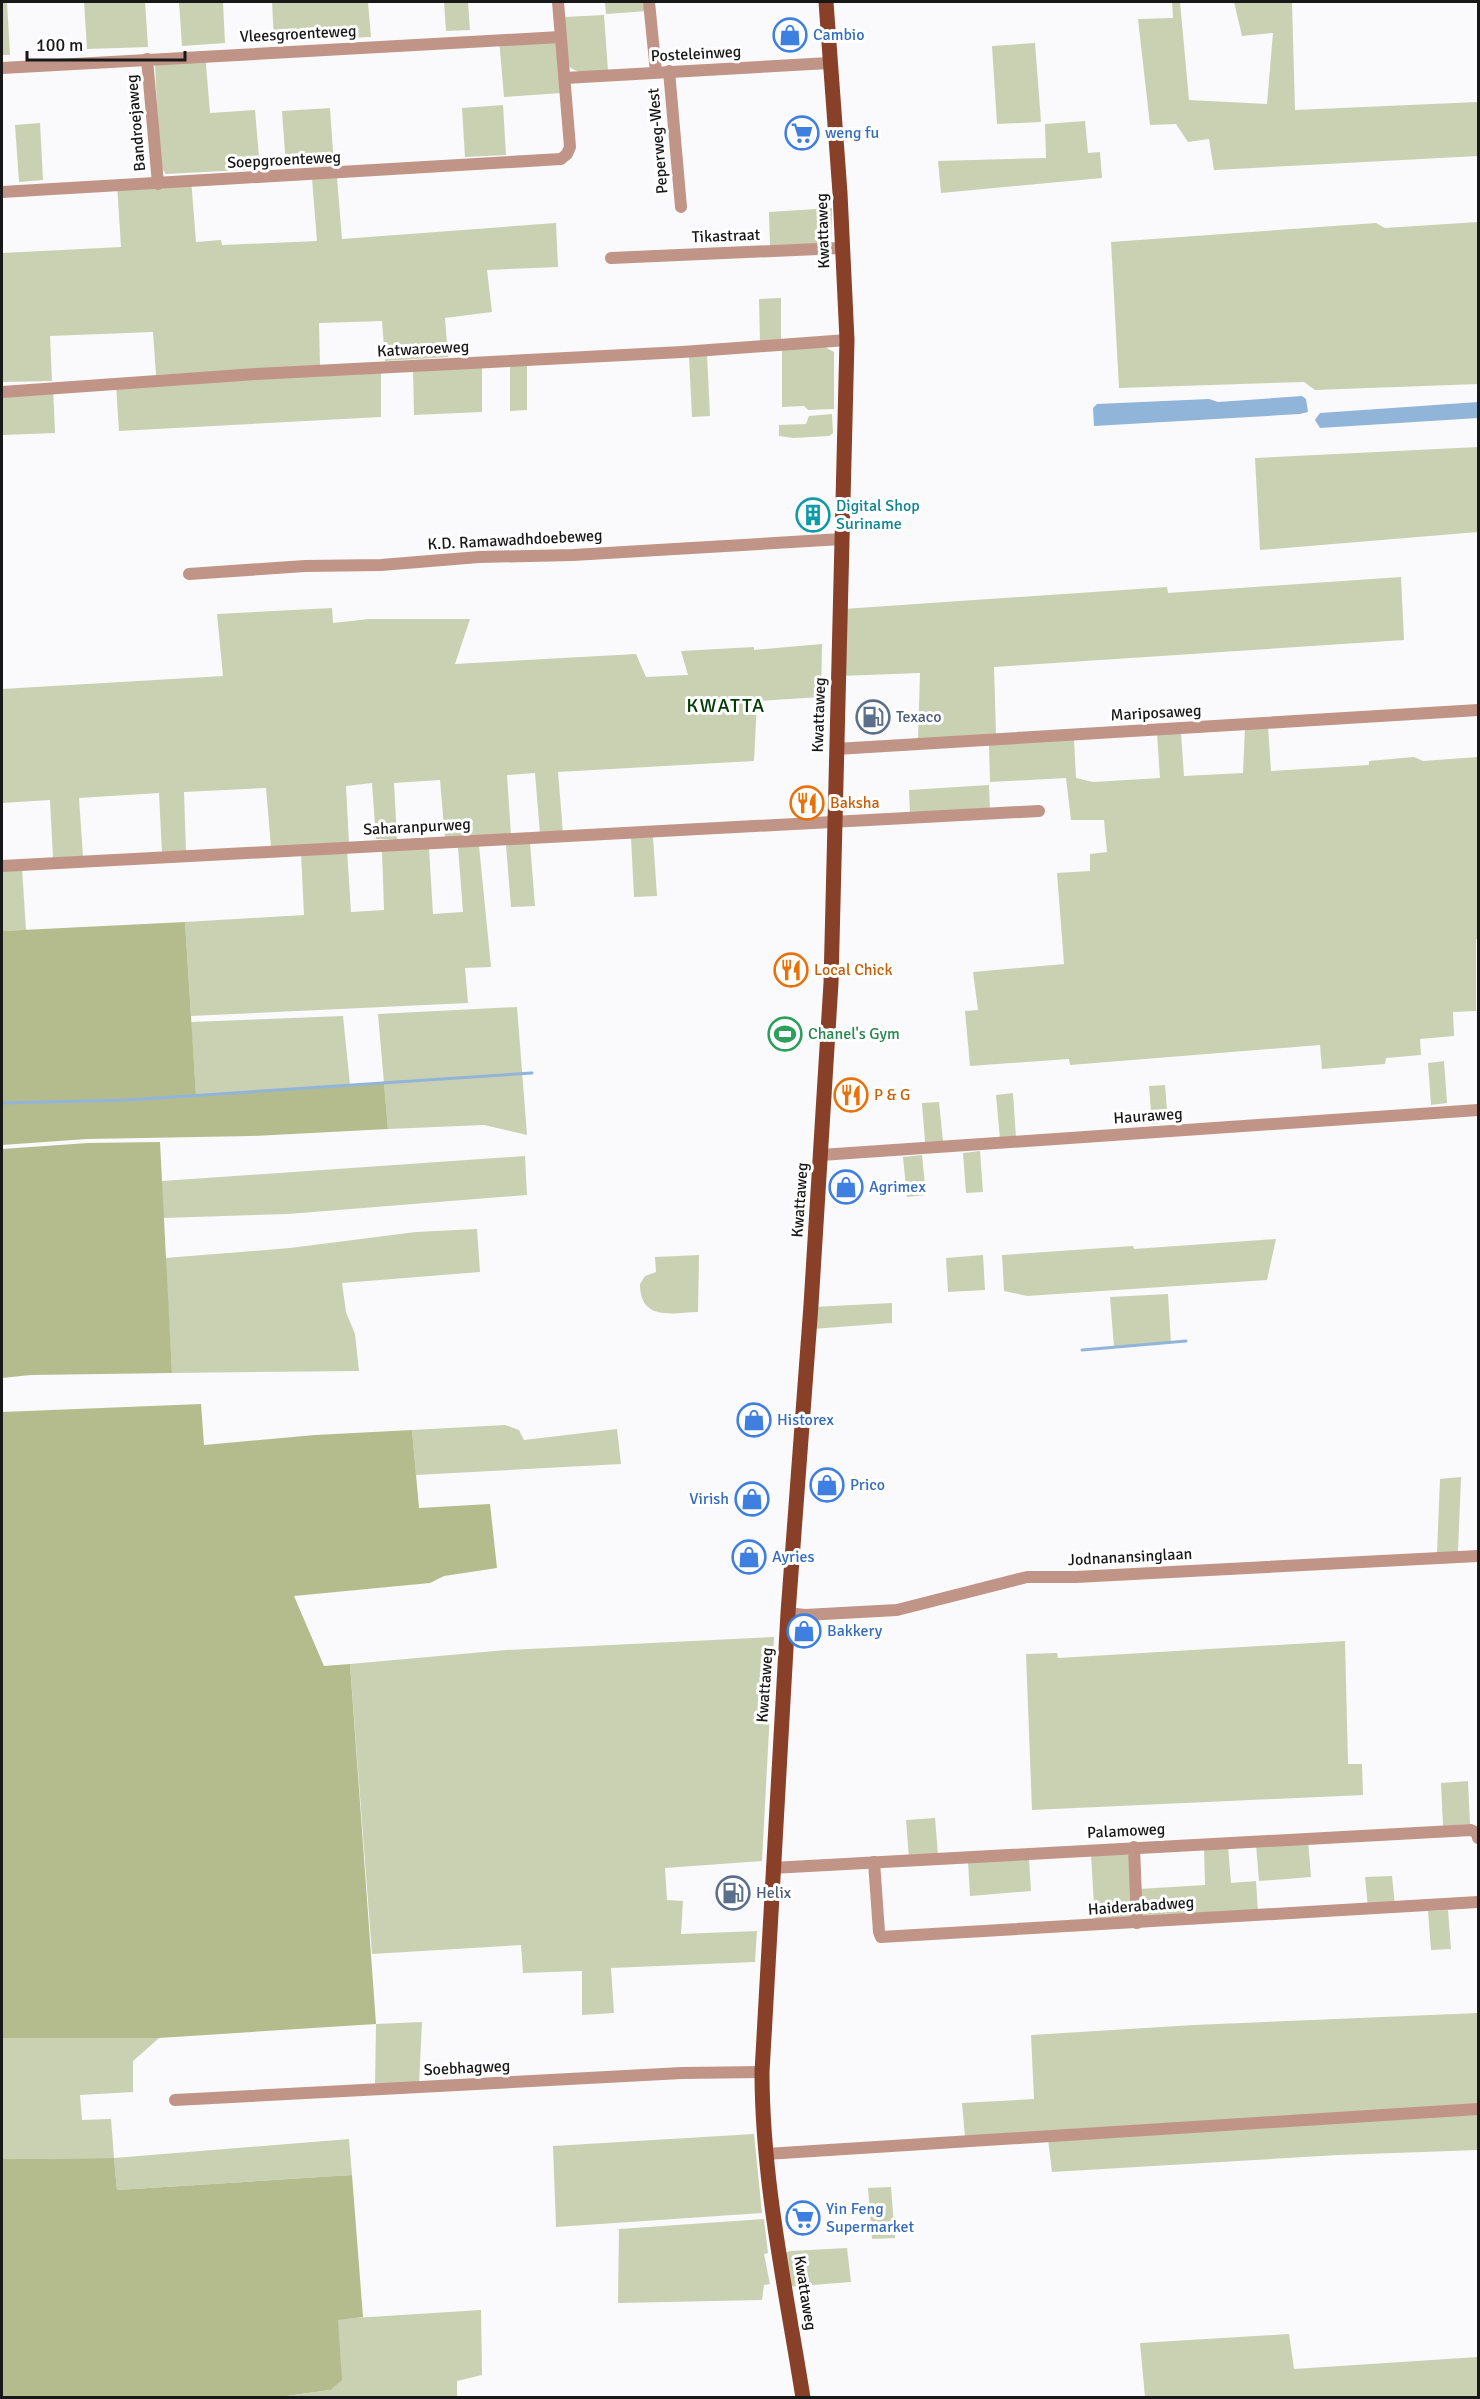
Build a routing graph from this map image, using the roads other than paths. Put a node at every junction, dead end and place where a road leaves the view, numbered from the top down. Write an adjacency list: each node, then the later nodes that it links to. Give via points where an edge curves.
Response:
1 (558, 2): 4 (street)
2 (650, 2): 9 (street)
3 (826, 2): 6 (main road, Kwattaweg)
4 (560, 37): 5 (street, Vleesgroenteweg); 10 (street)
5 (147, 59): 7 (street, Vleesgroenteweg); 11 (street, Bandroejaweg)
6 (829, 63): 8 (street, Posteleinweg); 14 (main road, Kwattaweg)
7 (2, 68)
8 (669, 71): 9 (street, Posteleinweg); 13 (street, Peperweg-West)
9 (656, 72): 10 (street, Posteleinweg)
10 (565, 78): 11 (street, Soepgroenteweg, via 570,147 561,159)
11 (158, 184): 12 (street, Soepgroenteweg)
12 (2, 192)
13 (681, 207)
14 (841, 248): 15 (street, Tikastraat); 16 (main road, Kwattaweg)
15 (611, 258)
16 (847, 340): 17 (street, Katwaroeweg); 18 (main road, Kwattaweg)
17 (2, 392)
18 (842, 539): 19 (street, K.D. Ramawadhdoebeweg); 21 (main road, Kwattaweg)
19 (189, 574)
20 (1479, 710): 21 (street, Mariposaweg)
21 (836, 749): 23 (main road, Kwattaweg)
22 (1039, 812): 23 (street, Saharanpurweg)
23 (834, 822): 24 (street, Saharanpurweg); 26 (main road, Kwattaweg, via 831,983)
24 (2, 866)
25 (1479, 1110): 26 (street, Hauraweg)
26 (821, 1155): 28 (main road, Kwattaweg)
27 (1479, 1556): 28 (street, Jodnanansinglaan, via 1027,1577 897,1610)
28 (788, 1613): 32 (main road, Kwattaweg)
29 (1479, 1838): 30 (street, Palamoweg, via 1471,1830)
30 (1134, 1847): 31 (street, Palamoweg); 34 (street)
31 (873, 1862): 32 (street, Palamoweg); 34 (street, Haiderabadweg, via 881,1937)
32 (772, 1868): 35 (main road, Kwattaweg)
33 (1479, 1902): 34 (street, Haiderabadweg)
34 (1137, 1923)
35 (762, 2072): 36 (street, Soebhagweg, via 672,2073); 38 (main road, Kwattaweg)
36 (175, 2100)
37 (1478, 2109): 38 (street)
38 (766, 2154): 39 (main road, Kwattaweg)
39 (803, 2397)

